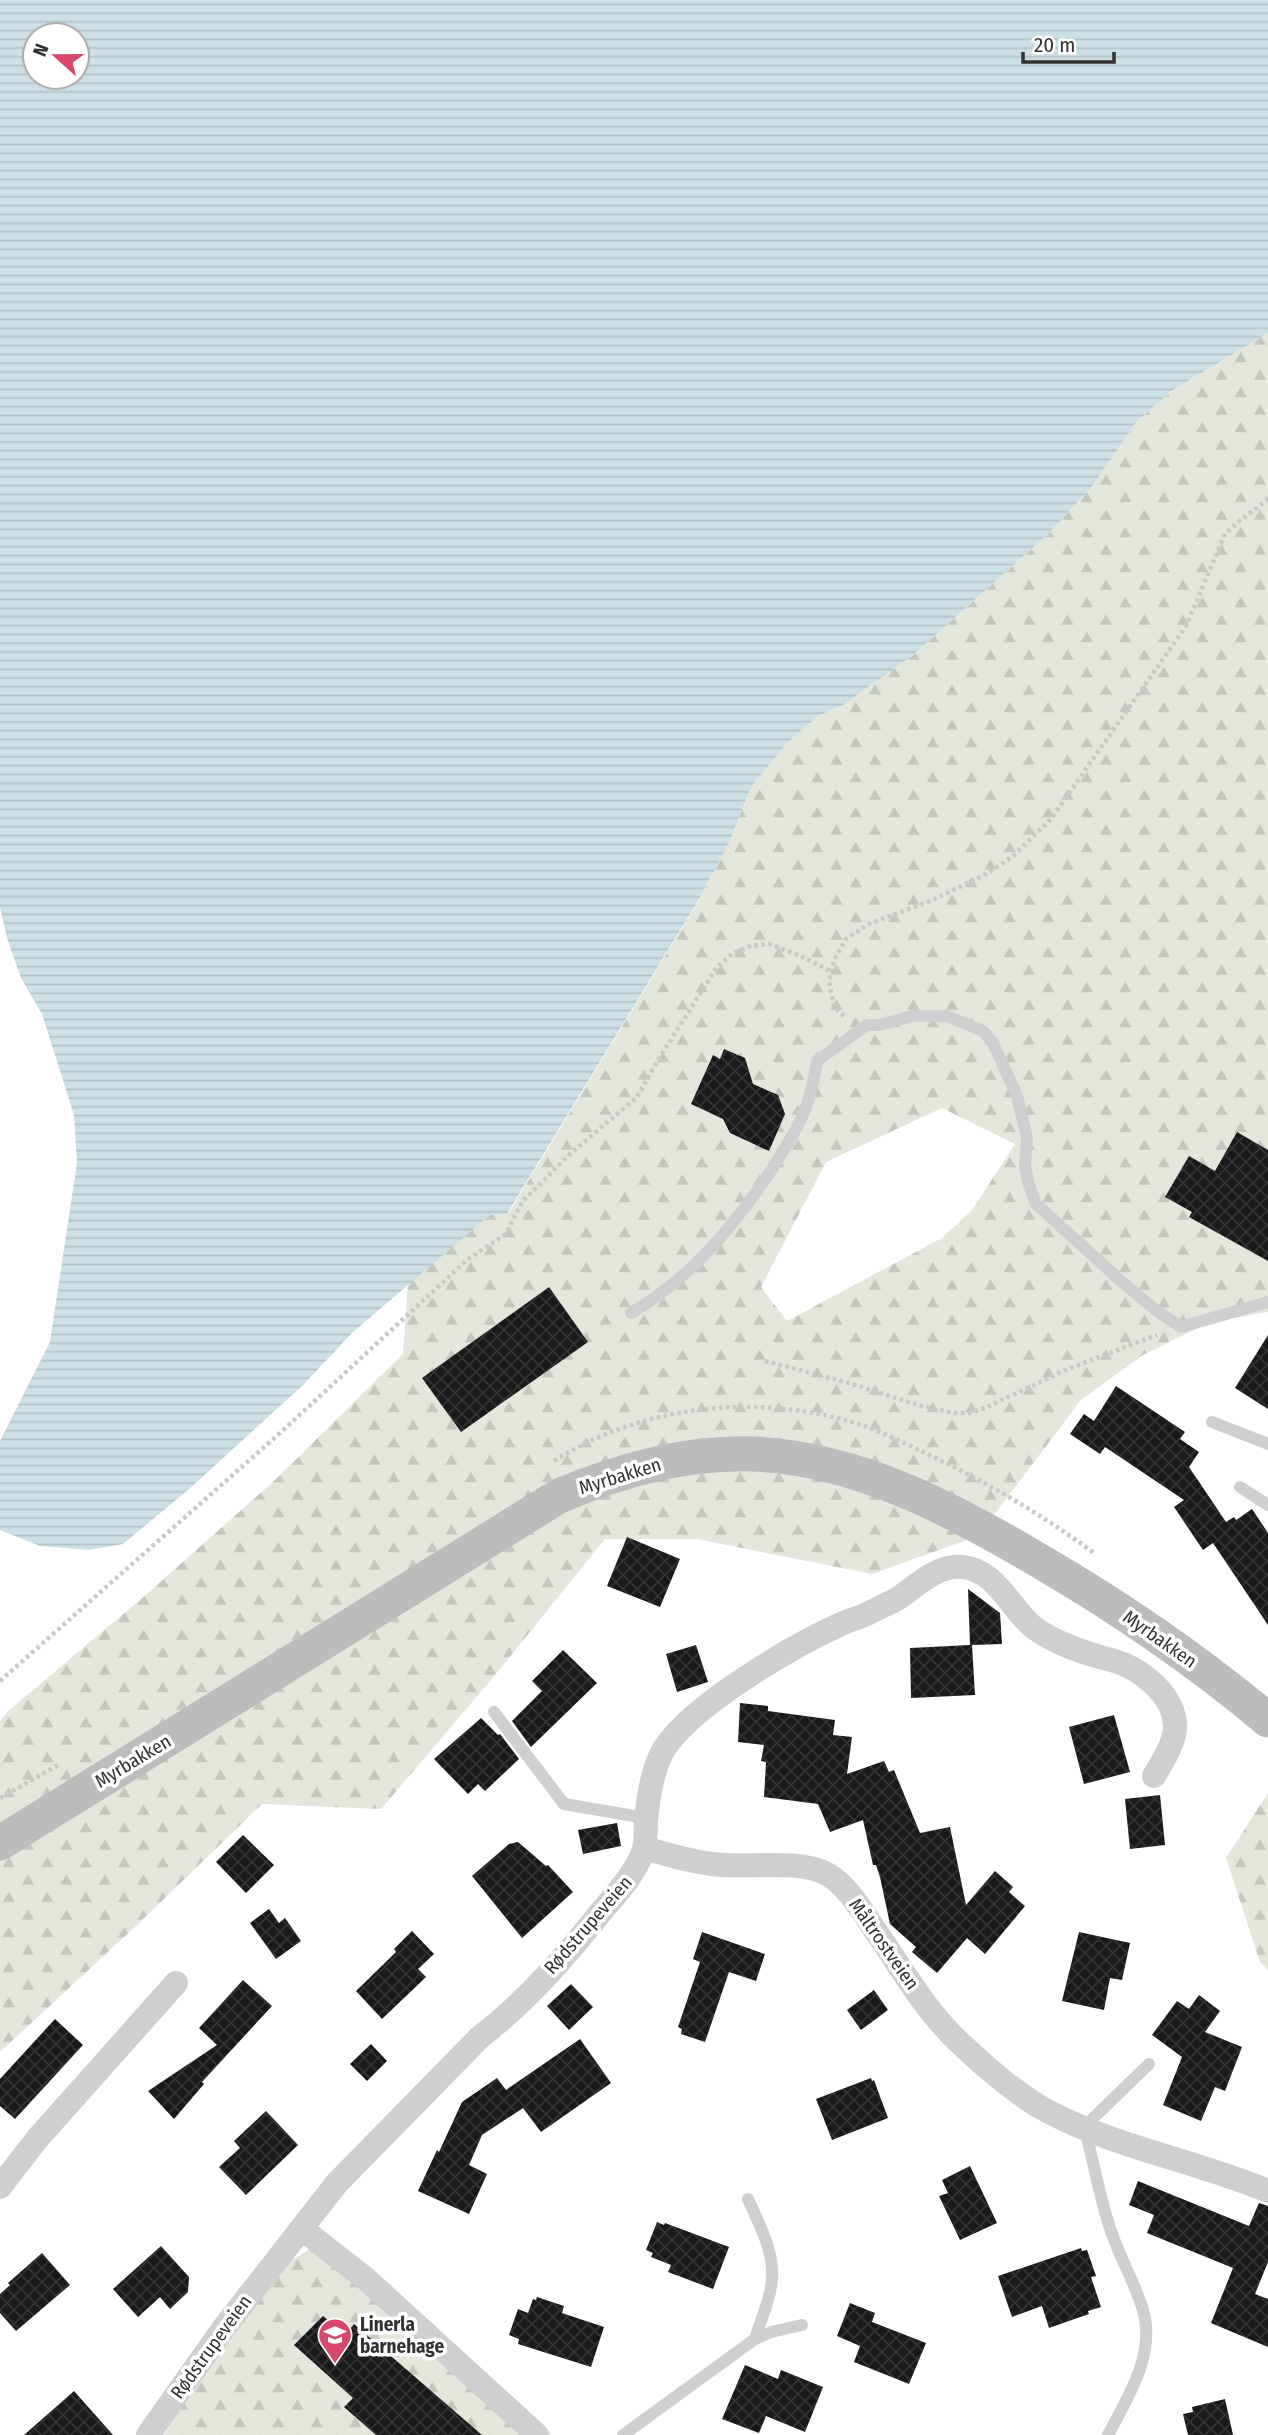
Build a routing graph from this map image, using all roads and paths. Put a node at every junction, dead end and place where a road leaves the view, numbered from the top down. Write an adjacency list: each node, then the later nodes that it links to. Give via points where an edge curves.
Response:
1 (1268, 498): 2 (path, via 1224,536 1186,626 1037,835 990,872 857,931 846,939)
2 (830, 971): 3 (path, via 834,1007); 12 (path, via 769,944 733,953 717,967 637,1097 522,1202 506,1234 467,1260)
3 (867, 1025): 5 (lane, via 817,1061 809,1100 785,1148 734,1223 677,1283); 6 (lane, via 923,1015 947,1016 983,1031 1017,1096 1027,1138 1025,1166 1036,1204 1122,1282)
4 (1268, 1302): 6 (lane)
5 (631, 1314)
6 (1181, 1327): 7 (path, via 1063,1371 969,1413 921,1406)
7 (765, 1362)
8 (1212, 1422): 9 (lane)
9 (1268, 1444)
10 (1240, 1487): 11 (lane)
11 (1268, 1505)
12 (0, 1681)
13 (494, 1712): 16 (lane, via 564,1804)
14 (1268, 1720): 17 (street, Myrbakken, via 1134,1619 954,1513 872,1478 812,1462 755,1454 698,1456 628,1470 559,1496)
15 (1154, 1776): 16 (street, Rødstrupeveien, via 1175,1726 1150,1678 1123,1663 1076,1651 1034,1628 989,1580 963,1567 921,1579 897,1599 812,1638 712,1701 683,1725 663,1750)
16 (646, 1818): 18 (street, Rødstrupeveien)
17 (0, 1843)
18 (645, 1848): 21 (street, Måltrostveien, via 712,1864 809,1868 830,1876 866,1916 934,2016 960,2043 1037,2105); 25 (street, Rødstrupeveien, via 634,1873 574,1945 369,2148)
19 (176, 1983): 22 (street, via 37,2138)
20 (1149, 2064): 21 (lane)
21 (1084, 2127): 23 (street, Måltrostveien); 31 (lane, via 1111,2231 1148,2330 1139,2373)
22 (0, 2187)
23 (1268, 2191)
24 (748, 2199): 27 (lane, via 766,2239 772,2271)
25 (302, 2229): 28 (street, Rødstrupeveien); 29 (street, via 366,2279)
26 (802, 2325): 27 (lane)
27 (755, 2339): 30 (lane)
28 (148, 2435)
29 (537, 2435)
30 (623, 2435)
31 (1108, 2435)

